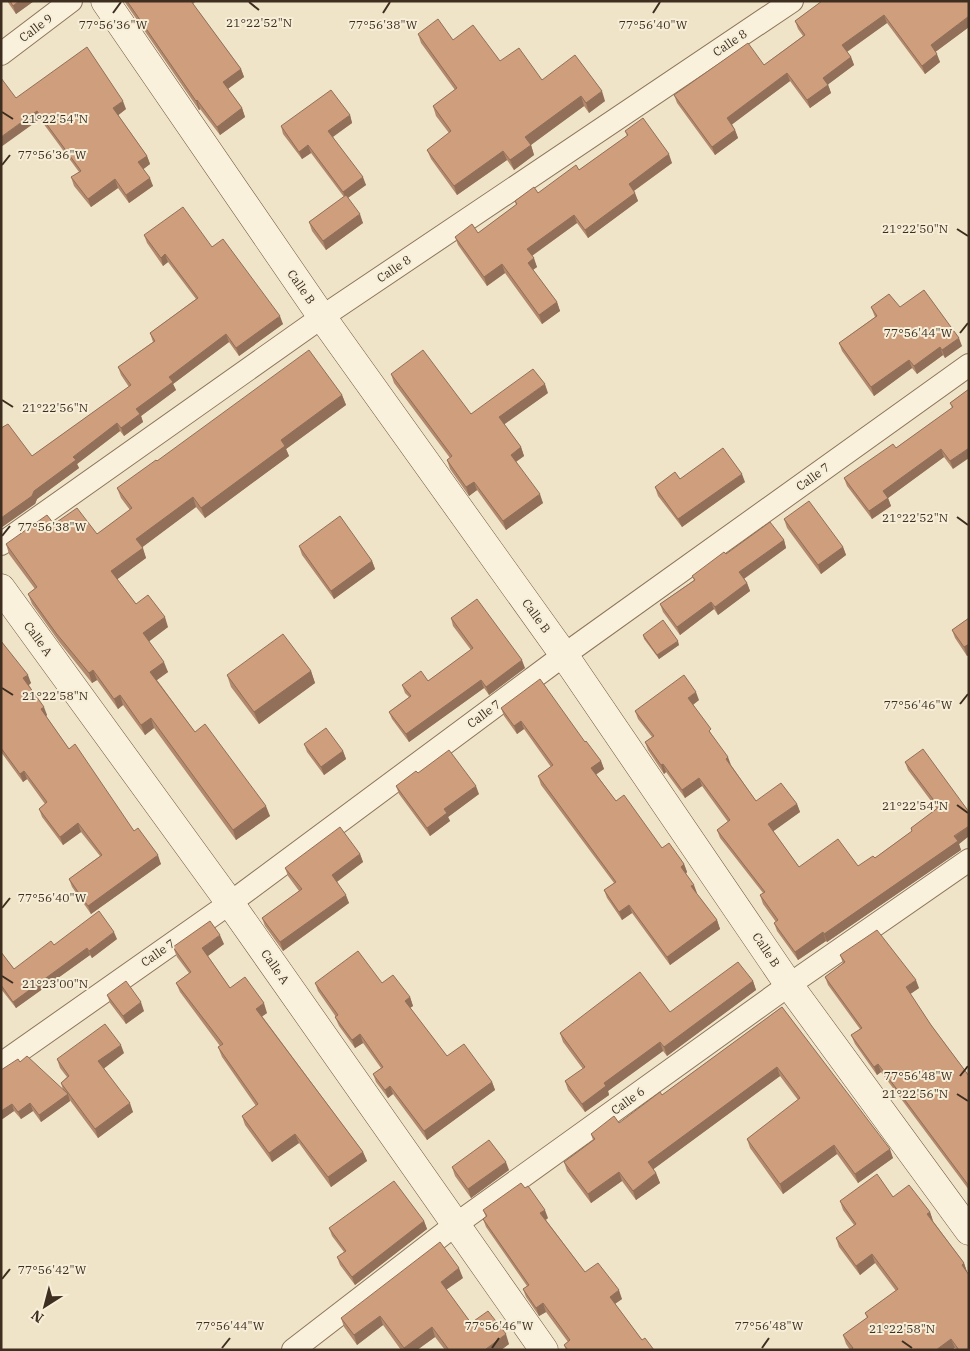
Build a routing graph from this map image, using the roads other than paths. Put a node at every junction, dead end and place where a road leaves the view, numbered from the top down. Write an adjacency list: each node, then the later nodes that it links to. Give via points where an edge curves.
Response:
1 (71, 1): 4 (street, Calle 9)
2 (104, 1): 5 (street, Calle B)
3 (792, 1): 5 (street, Calle 8)
4 (1, 54)
5 (322, 317): 7 (street, Calle 8); 9 (street, Calle B)
6 (969, 365): 9 (street, Calle 7)
7 (1, 544)
8 (1, 588): 11 (street, Calle A)
9 (564, 655): 11 (street, Calle 7); 12 (street, Calle B)
10 (969, 860): 12 (street, Calle 6)
11 (230, 903): 13 (street, Calle 7); 14 (street, Calle A)
12 (789, 985): 14 (street, Calle 6); 15 (street, Calle B)
13 (1, 1064)
14 (455, 1224): 16 (street, Calle 6); 17 (street, Calle A)
15 (969, 1231)
16 (293, 1350)
17 (544, 1350)

